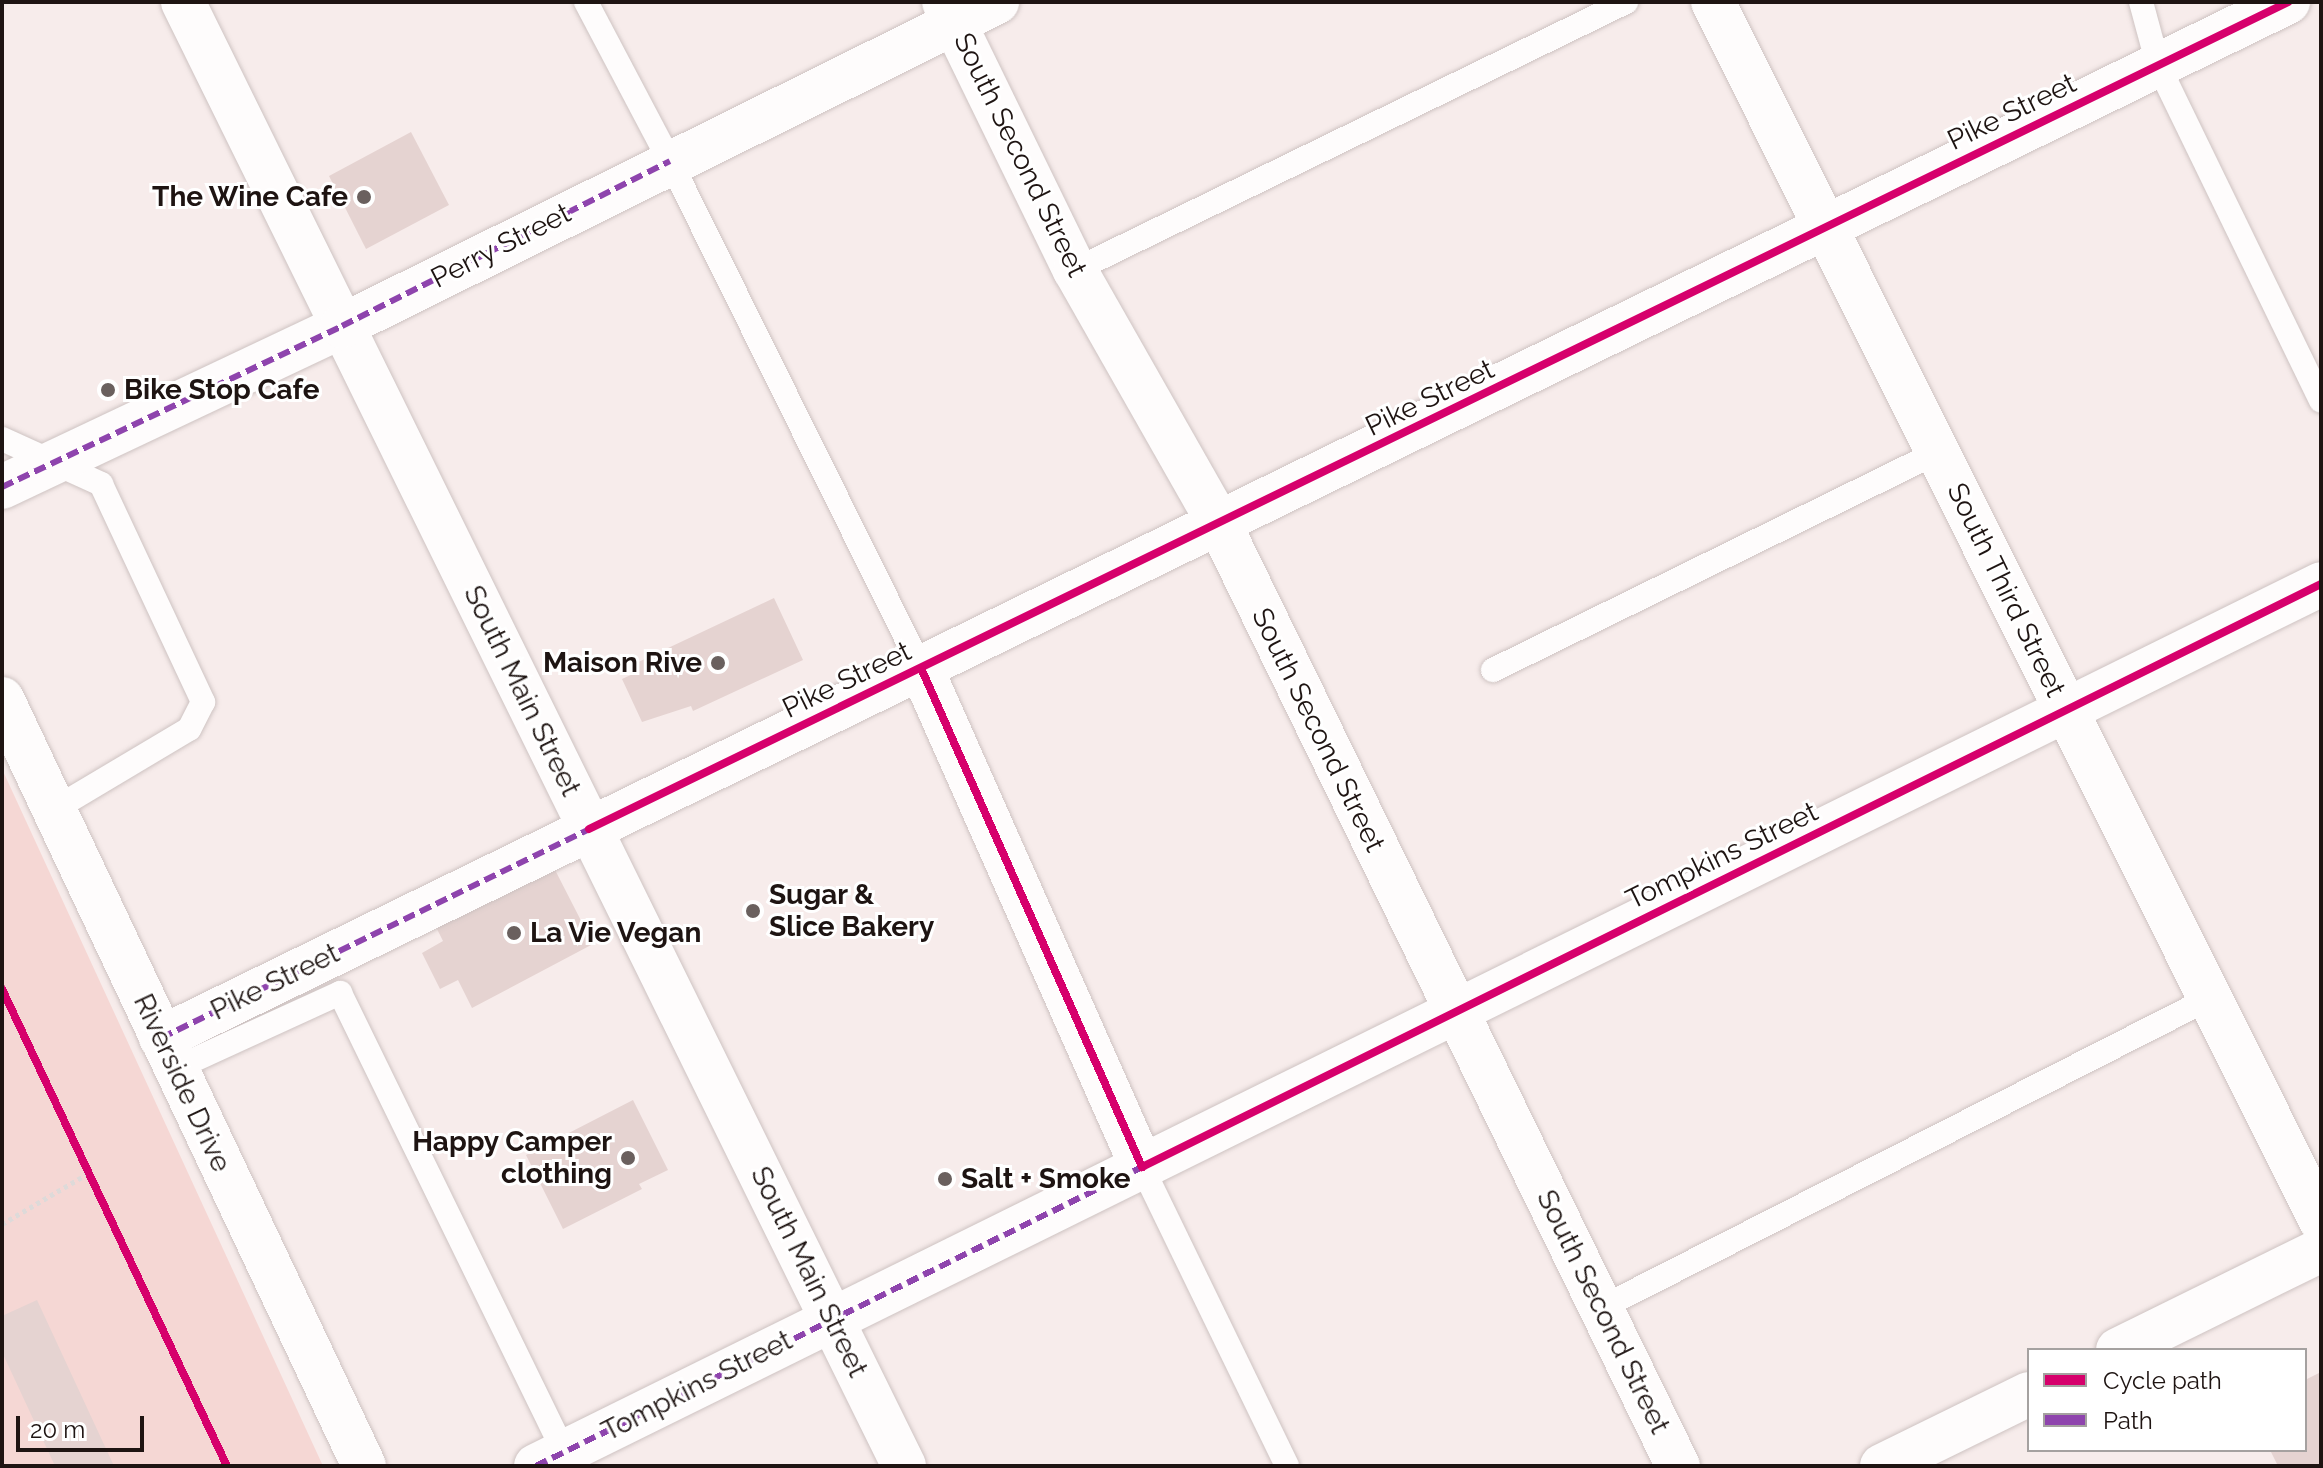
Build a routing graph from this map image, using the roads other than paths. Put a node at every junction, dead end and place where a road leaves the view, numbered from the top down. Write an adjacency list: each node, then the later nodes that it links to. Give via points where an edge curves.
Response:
1 (183, 2): 13 (street, South Main Street)
2 (586, 2): 10 (lane)
3 (997, 2): 8 (street, Perry Street)
4 (1626, 2): 12 (lane)
5 (1713, 2): 11 (street, South Third Street)
6 (2141, 2): 9 (lane)
7 (2288, 2): 9 (street, Pike Street)
8 (949, 12): 10 (street, Perry Street); 12 (street, South Second Street)
9 (2158, 65): 11 (street, Pike Street); 14 (lane)
10 (670, 161): 13 (street, Perry Street); 21 (lane)
11 (1826, 228): 16 (street, South Third Street); 19 (street, Pike Street)
12 (1075, 270): 19 (street, South Second Street)
13 (342, 326): 17 (street, Perry Street); 26 (street, South Main Street)
14 (2321, 401)
15 (2, 439): 17 (lane)
16 (1938, 452): 22 (lane); 24 (street, South Third Street)
17 (50, 461): 18 (street, Perry Street); 25 (lane, via 101,484 203,702 189,729)
18 (2, 487)
19 (1220, 525): 21 (street, Pike Street); 28 (street, South Second Street)
20 (2321, 584): 24 (street, Tompkins Street)
21 (921, 668): 26 (street, Pike Street); 30 (street)
22 (1493, 670)
23 (2, 699): 25 (street, Riverside Drive)
24 (2066, 710): 27 (street, South Third Street); 28 (street, Tompkins Street)
25 (53, 810): 29 (street, Riverside Drive)
26 (589, 829): 29 (street, Pike Street); 34 (street, South Main Street)
27 (2210, 998): 31 (street, South Third Street); 33 (lane)
28 (1454, 1014): 30 (street, Tompkins Street); 33 (street, South Second Street)
29 (168, 1053): 37 (lane, via 340,993); 38 (street, Riverside Drive)
30 (1142, 1167): 34 (street, Tompkins Street); 40 (lane)
31 (2321, 1221)
32 (2321, 1250): 35 (street)
33 (1603, 1307): 41 (street, South Second Street)
34 (832, 1318): 37 (street, Tompkins Street); 39 (street, South Main Street)
35 (2122, 1348)
36 (2027, 1395): 42 (street)
37 (557, 1461)
38 (364, 1466)
39 (904, 1466)
40 (1287, 1466)
41 (1678, 1466)
42 (1882, 1466)

